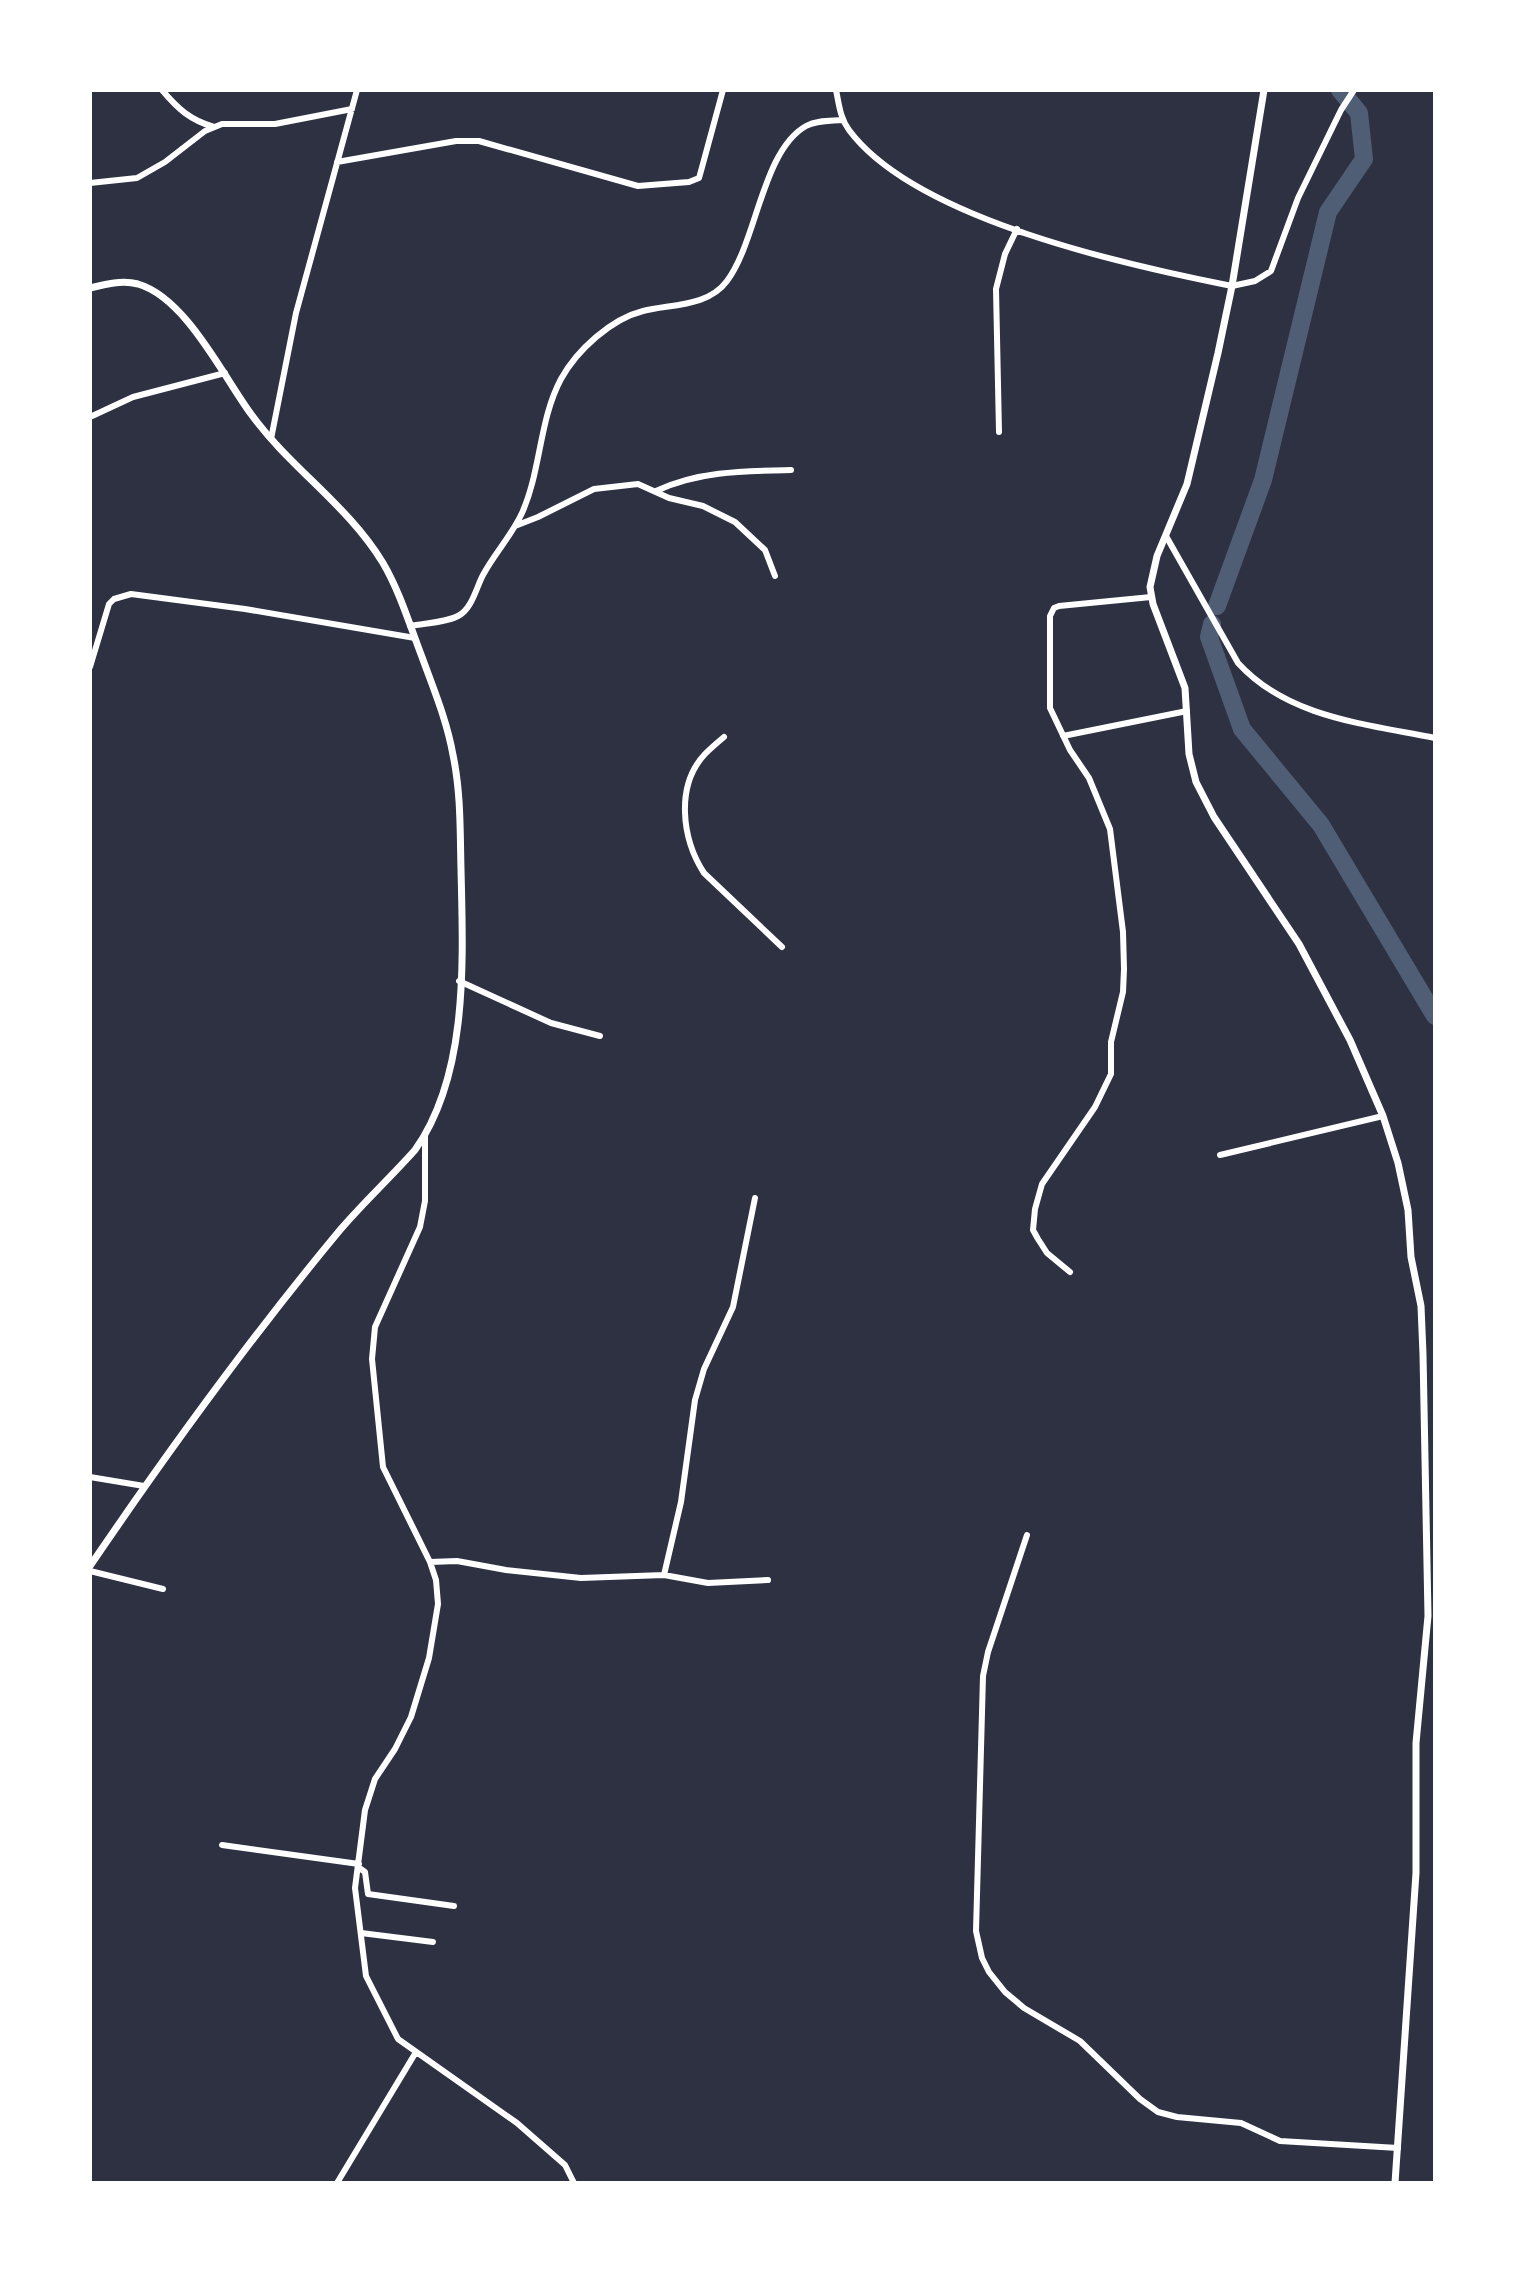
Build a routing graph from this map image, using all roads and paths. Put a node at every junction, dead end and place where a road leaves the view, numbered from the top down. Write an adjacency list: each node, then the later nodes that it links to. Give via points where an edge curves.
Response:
1 (162, 90): 9 (street, via 180,112)
2 (357, 90): 7 (street)
3 (723, 90): 10 (street, via 699,178 689,182 638,186 479,141)
4 (1264, 90): 13 (street)
5 (1354, 90): 13 (street, via 1298,198 1271,271)
6 (839, 92): 8 (street)
7 (352, 109): 9 (street, via 275,124); 10 (street)
8 (842, 120): 12 (street, via 896,173 949,204); 21 (street, via 804,127 771,168 725,284 701,300 644,310 611,324 569,367 551,408 521,514)
9 (214, 127): 11 (street, via 137,178)
10 (337, 162): 18 (street, via 290,338)
11 (90, 183)
12 (1017, 229): 13 (street); 17 (street, via 996,289)
13 (1232, 286): 22 (street, via 1196,451)
14 (90, 288): 15 (street, via 128,283 154,292 193,329)
15 (225, 373): 16 (street, via 133,397); 18 (street)
16 (90, 417)
17 (999, 432)
18 (271, 439): 25 (street, via 376,552)
19 (791, 470): 20 (street, via 712,474)
20 (656, 491): 21 (street, via 638,484 594,489); 23 (street, via 735,522 765,550)
21 (512, 527): 25 (street, via 465,611)
22 (1166, 536): 24 (street, via 1151,578); 31 (street, via 1249,675 1285,699 1325,716)
23 (775, 576)
24 (1151, 597): 28 (street, via 1182,676); 29 (street, via 1054,608 1050,708)
25 (410, 626): 26 (street)
26 (415, 638): 27 (street, via 131,594 109,604); 33 (street, via 445,720 456,774 462,907)
27 (90, 667)
28 (1187, 711): 29 (street); 35 (street, via 1189,754 1201,793 1311,966)
29 (1063, 736): 39 (street, via 1089,778 1110,829 1125,981 1111,1042 1111,1074 1042,1184 1035,1209 1033,1230 1038,1239)
30 (724, 737): 32 (street, via 703,755 692,777 684,806 687,834 704,873)
31 (1435, 738)
32 (782, 947)
33 (459, 981): 34 (street, via 551,1023); 36 (street, via 450,1071)
34 (600, 1036)
35 (1383, 1116): 37 (street); 54 (street, via 1403,1183 1421,1306 1428,1570)
36 (425, 1136): 41 (street, via 339,1231); 43 (street, via 420,1227 375,1327 372,1359 383,1467)
37 (1220, 1155)
38 (755, 1198): 45 (street, via 733,1307 695,1400 681,1502)
39 (1070, 1272)
40 (90, 1477): 41 (street)
41 (144, 1486): 44 (street)
42 (1027, 1535): 54 (street, via 983,1676 976,1931 989,1972 1015,2001 1080,2041 1158,2112 1241,2123 1280,2141)
43 (430, 1562): 45 (street, via 581,1578); 49 (street, via 438,1604 429,1658 411,1717 375,1779)
44 (90, 1568): 47 (street)
45 (664, 1575): 46 (street, via 700,1582)
46 (768, 1580)
47 (163, 1589)
48 (222, 1845): 49 (street)
49 (358, 1865): 50 (street, via 365,1872 368,1894); 51 (street, via 355,1888)
50 (454, 1906)
51 (361, 1933): 52 (street); 53 (street, via 366,1976 398,2039)
52 (433, 1942)
53 (416, 2052): 55 (street); 56 (street, via 517,2123 565,2165)
54 (1398, 2148): 57 (street)
55 (337, 2183)
56 (574, 2183)
57 (1395, 2183)

